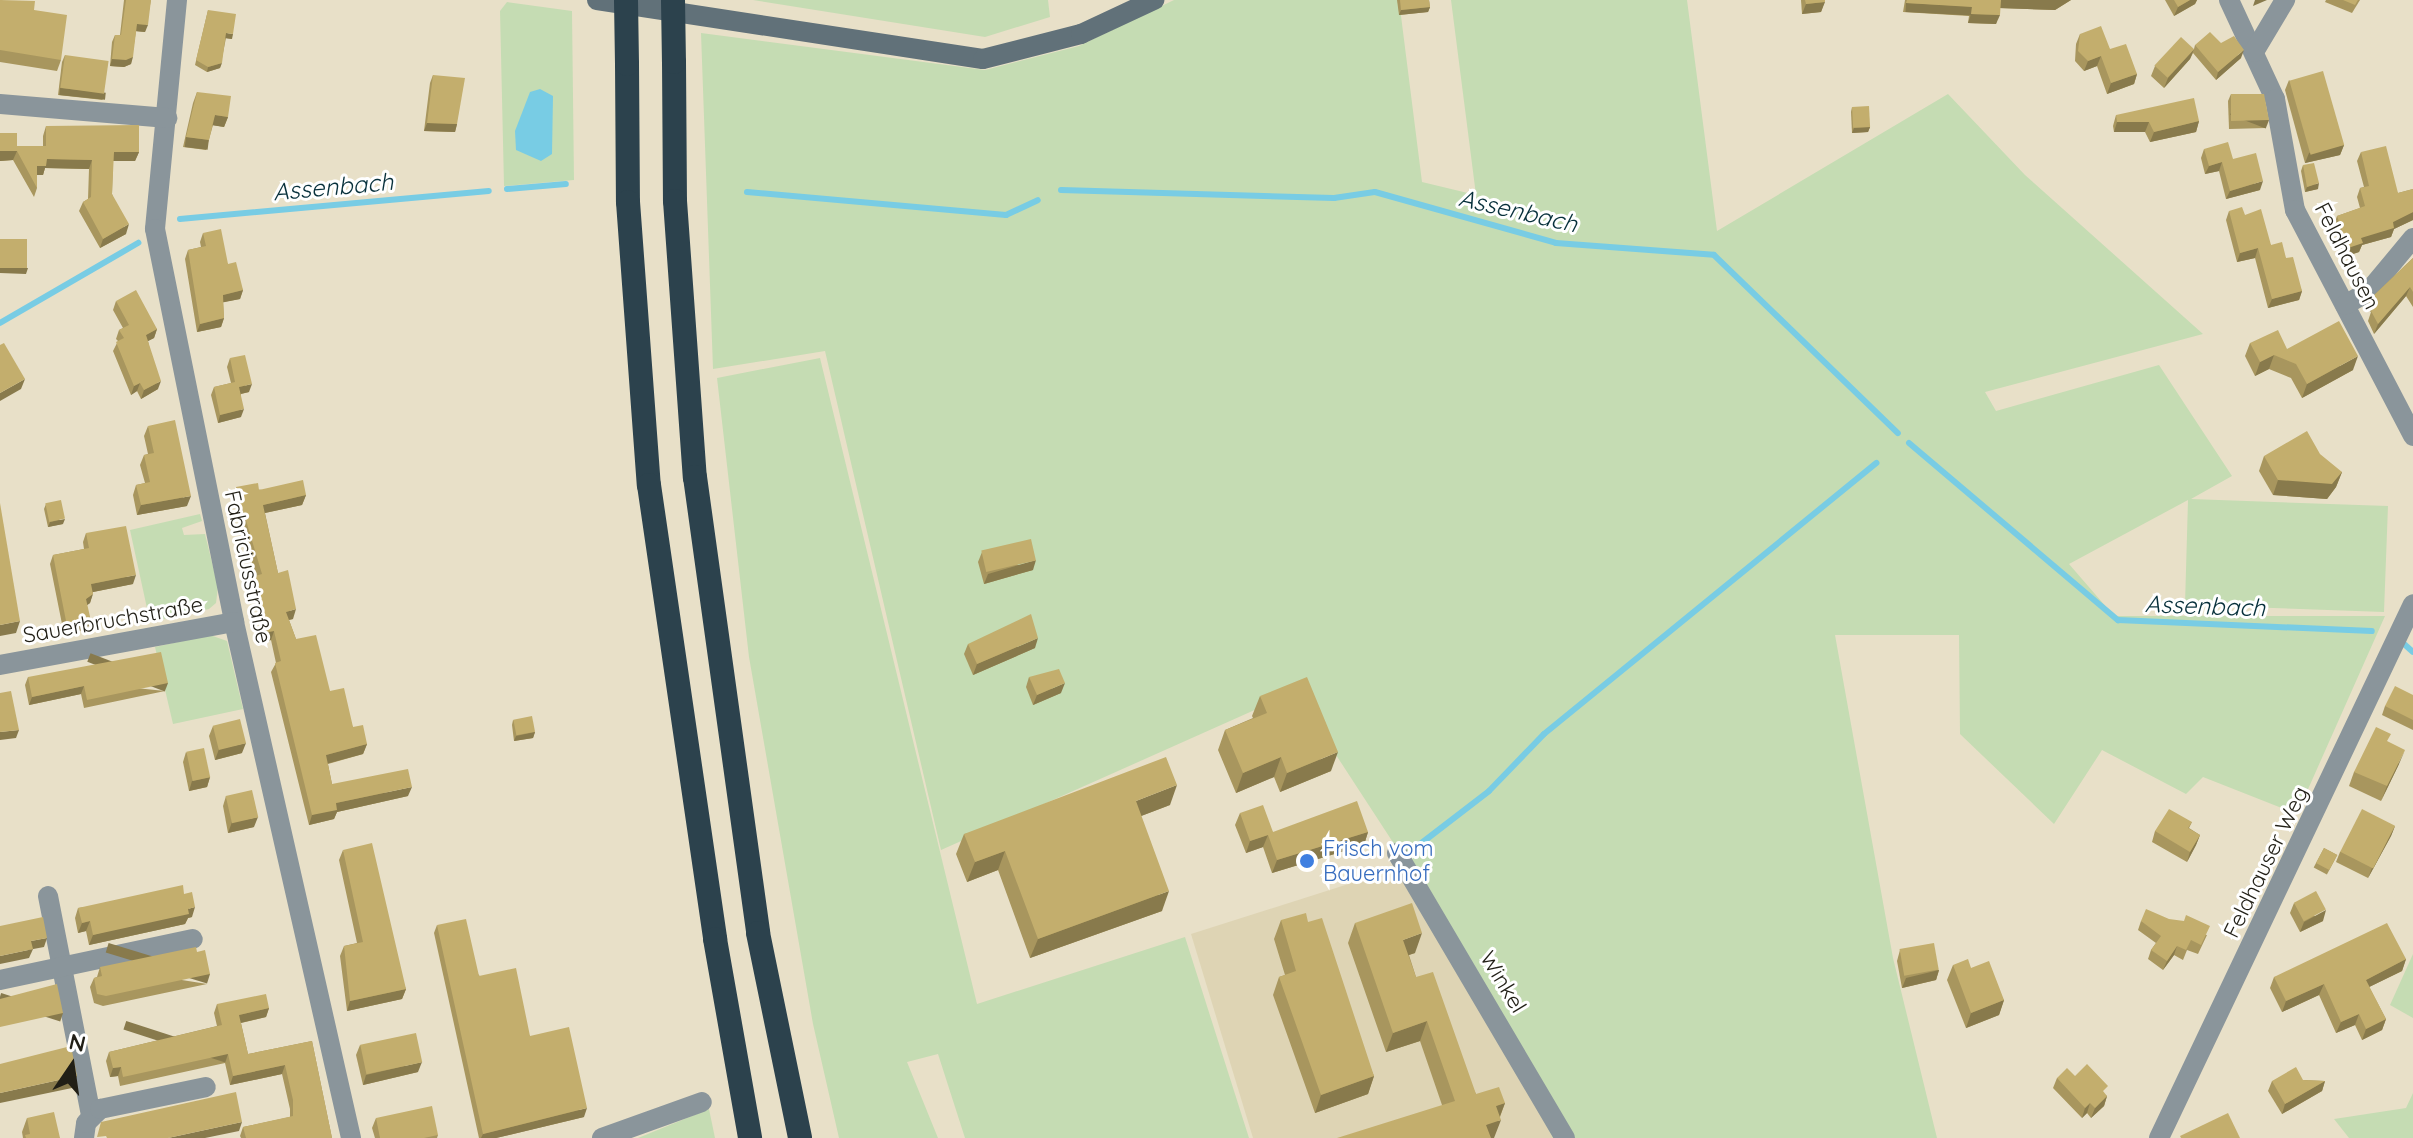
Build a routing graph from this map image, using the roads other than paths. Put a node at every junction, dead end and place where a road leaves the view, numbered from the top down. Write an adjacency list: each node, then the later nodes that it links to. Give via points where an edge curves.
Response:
1 (177, 0): 10 (street, Fabriciusstraße)
2 (597, 0): 5 (street, via 983,59 1081,34)
3 (626, 0): 25 (highway, bridge, via 628,202 649,485)
4 (673, 0): 29 (highway, bridge, via 675,201 695,477 758,933)
5 (1154, 0)
6 (2229, 0): 8 (street, Feldhausen)
7 (2285, 0): 8 (street)
8 (2254, 52): 12 (street, Feldhausen, via 2275,99 2295,210)
9 (0, 104): 10 (street)
10 (167, 118): 15 (street, Fabriciusstraße, via 155,229)
11 (2413, 238): 12 (street, via 2369,291)
12 (2345, 305): 13 (street, Feldhausen)
13 (2413, 436)
14 (2413, 604): 31 (street, Feldhauser Weg)
15 (234, 622): 16 (street, Sauerbruchstraße); 27 (street, Fabriciusstraße)
16 (0, 665)
17 (1397, 853): 30 (street, Winkel)
18 (48, 896): 20 (street)
19 (193, 939): 20 (street)
20 (63, 967): 21 (street); 24 (street)
21 (0, 980)
22 (206, 1087): 24 (street)
23 (702, 1102): 28 (street)
24 (91, 1115): 26 (street)
25 (749, 1131)
26 (84, 1138)
27 (351, 1138)
28 (602, 1138)
29 (800, 1138)
30 (1565, 1138)
31 (2159, 1138)

